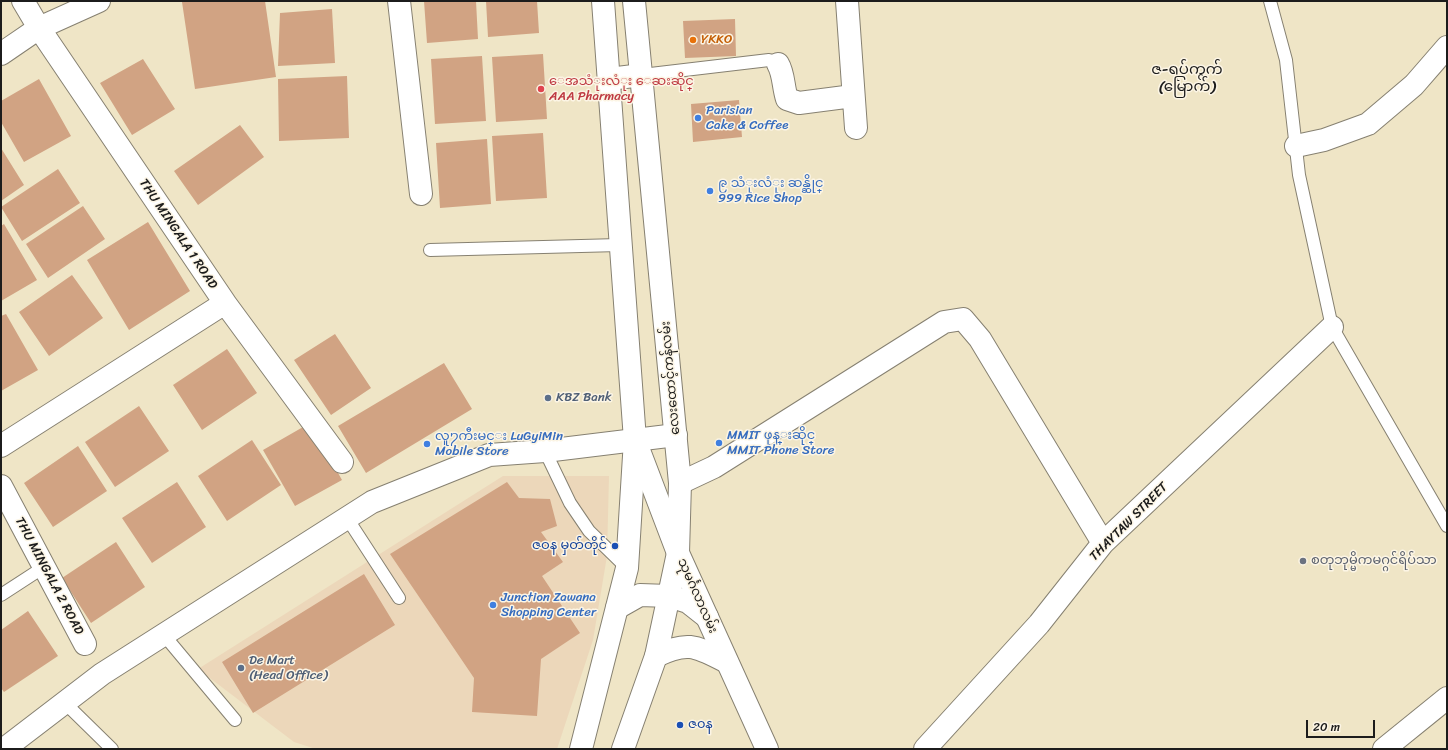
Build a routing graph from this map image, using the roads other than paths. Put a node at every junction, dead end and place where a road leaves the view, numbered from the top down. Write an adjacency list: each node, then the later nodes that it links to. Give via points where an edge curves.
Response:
1 (23, 1): 8 (street, THU MINGALA 1 ROAD)
2 (99, 1): 8 (street)
3 (399, 1): 17 (street)
4 (603, 1): 13 (street)
5 (634, 1): 12 (street, လေးထောင့်ကန်လမ်း)
6 (847, 1): 14 (street)
7 (1270, 1): 16 (lane, via 1286,60)
8 (39, 28): 10 (street); 20 (street, THU MINGALA 1 ROAD)
9 (1447, 47): 16 (street, via 1414,85 1368,124 1324,140)
10 (1, 54)
11 (778, 64): 12 (lane, via 769,60); 14 (street, via 782,70 787,99 799,103)
12 (642, 75): 13 (street); 22 (street, လေးထောင့်ကန်လမ်း)
13 (609, 79): 18 (street)
14 (853, 96): 15 (street)
15 (856, 128)
16 (1296, 146): 21 (lane, via 1299,175)
17 (421, 194)
18 (619, 245): 19 (lane); 23 (street)
19 (430, 250)
20 (225, 303): 24 (street); 26 (street, THU MINGALA 1 ROAD)
21 (1332, 327): 30 (lane); 31 (street, THAYTAW STREET)
22 (676, 435): 23 (street); 27 (street, လေးထောင့်ကန်လမ်း)
23 (635, 440): 25 (street); 32 (street, သုမင်္ဂလာလမ်း); 34 (street)
24 (1, 446)
25 (545, 451): 29 (street, via 489,455 372,502); 34 (lane, via 570,503 585,526)
26 (342, 462)
27 (680, 483): 31 (street, via 714,467 944,322 963,319 980,339); 32 (street, လေးထောင့်ကန်လမ်း)
28 (1, 486): 33 (street, THU MINGALA 2 ROAD)
29 (347, 518): 37 (lane); 40 (street)
30 (1447, 526)
31 (1103, 543): 52 (street, THAYTAW STREET, via 1039,624)
32 (678, 553): 36 (street, လေးထောင့်ကန်လမ်း); 39 (street, သုမင်္ဂလာလမ်း)
33 (44, 567): 35 (lane); 41 (street, THU MINGALA 2 ROAD)
34 (627, 568): 38 (street)
35 (1, 595)
36 (669, 596): 38 (street, via 640,595); 39 (street, via 688,602); 42 (street, လေးထောင့်ကန်လမ်း)
37 (399, 598)
38 (617, 608): 49 (street)
39 (707, 617): 43 (street, သုမင်္ဂလာလမ်း)
40 (164, 635): 45 (street, via 102,674); 46 (lane)
41 (85, 644)
42 (656, 656): 43 (street, via 686,645); 50 (street, လေးထောင့်ကန်လမ်း)
43 (728, 662): 51 (street, သုမင်္ဂလာလမ်း)
44 (1447, 698): 53 (street)
45 (65, 703): 47 (street); 48 (lane)
46 (235, 720)
47 (4, 749)
48 (112, 749)
49 (581, 749)
50 (623, 749)
51 (767, 749)
52 (924, 749)
53 (1384, 749)

